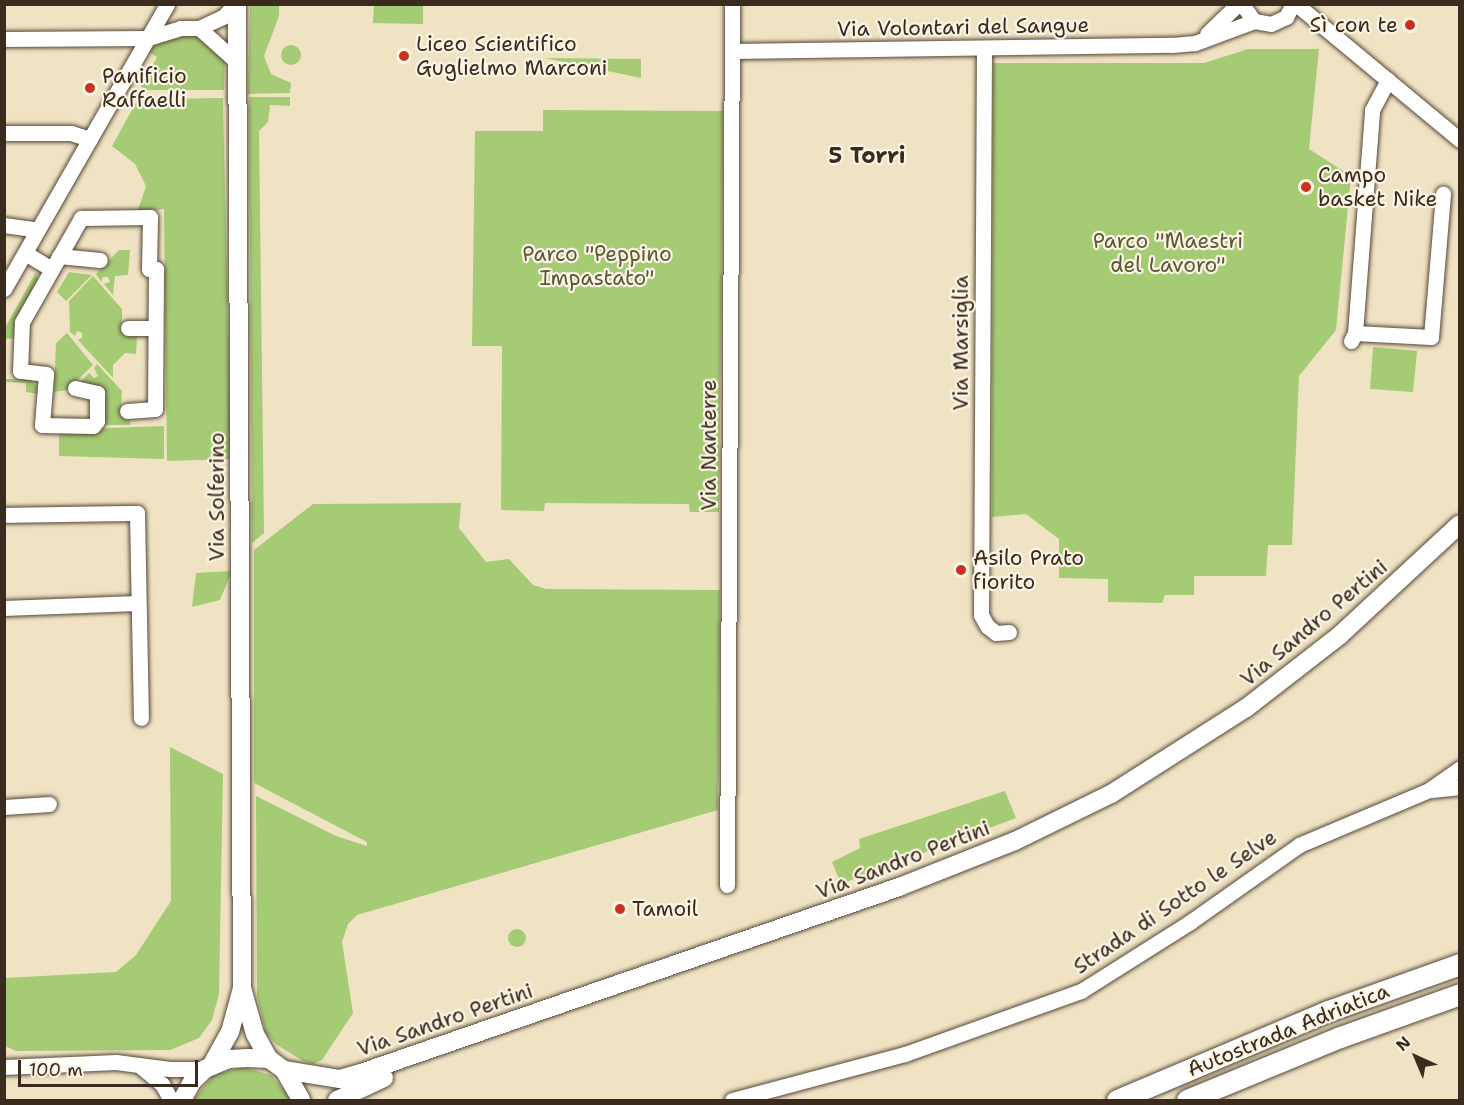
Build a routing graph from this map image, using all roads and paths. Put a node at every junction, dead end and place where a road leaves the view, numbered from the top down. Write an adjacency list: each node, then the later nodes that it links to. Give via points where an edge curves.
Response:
1 (166, 4): 10 (street)
2 (236, 4): 8 (street); 15 (main road, Via Solferino)
3 (732, 4): 14 (street, Via Nanterre)
4 (1240, 4): 6 (street); 12 (street)
5 (1295, 4): 7 (street); 9 (street)
6 (1254, 21): 7 (street); 12 (street, Via Volontari del Sangue)
7 (1279, 21): 9 (street)
8 (199, 28): 10 (street, via 180,28); 15 (street)
9 (1324, 28): 16 (street)
10 (148, 38): 11 (street); 18 (street)
11 (4, 39)
12 (1195, 43): 13 (street, Via Volontari del Sangue)
13 (984, 48): 14 (street, Via Volontari del Sangue); 36 (street, Via Marsiglia, via 981,615 987,626)
14 (732, 51): 41 (street, Via Nanterre)
15 (238, 63): 43 (main road, Via Solferino)
16 (1388, 80): 19 (street); 20 (street, via 1372,110 1353,337 1431,337)
17 (4, 133): 18 (street, via 71,133)
18 (90, 139): 22 (street)
19 (1460, 140)
20 (1443, 193)
21 (4, 225): 22 (street)
22 (38, 230): 23 (street)
23 (25, 253): 25 (street); 26 (street)
24 (100, 260): 25 (street)
25 (51, 263): 28 (street, via 81,218 150,217 149,269 156,269); 29 (street, via 22,322 20,371 46,374 42,424 93,426 97,421 97,393)
26 (4, 289)
27 (128, 328): 28 (street)
28 (155, 328): 30 (street, via 155,409)
29 (75, 388)
30 (128, 411)
31 (4, 515): 34 (street, via 137,513)
32 (1460, 524): 46 (main road, Via Sandro Pertini, via 1322,650 1246,708 1111,794 1016,841 878,895 361,1073 340,1079)
33 (1460, 538): 52 (main road, Via Sandro Pertini, via 1370,623 1253,717 1184,763 1033,845 902,896 365,1085)
34 (136, 603): 35 (street); 37 (street)
35 (4, 609)
36 (1003, 633)
37 (141, 718)
38 (1458, 776): 53 (street, Strada di Sotto le Selve, via 1299,844 1190,922 1081,991 905,1054)
39 (49, 804): 40 (street)
40 (4, 807)
41 (727, 885)
42 (1460, 964): 54 (highway, Autostrada Adriatica, via 1328,1011)
43 (242, 988): 46 (main road, Via Solferino, via 255,1034); 48 (main road, Via Solferino, via 230,1032)
44 (1460, 994): 55 (highway, Autostrada Adriatica, via 1341,1037)
45 (137, 1063): 47 (street); 48 (street, via 170,1070); 49 (street, via 162,1084)
46 (276, 1065): 48 (main road, Via Sandro Pertini, via 229,1059); 51 (main road)
47 (4, 1067)
48 (208, 1067): 50 (main road, via 192,1082)
49 (171, 1101)
50 (182, 1101)
51 (301, 1101)
52 (337, 1101)
53 (732, 1101)
54 (1117, 1101)
55 (1187, 1101)

